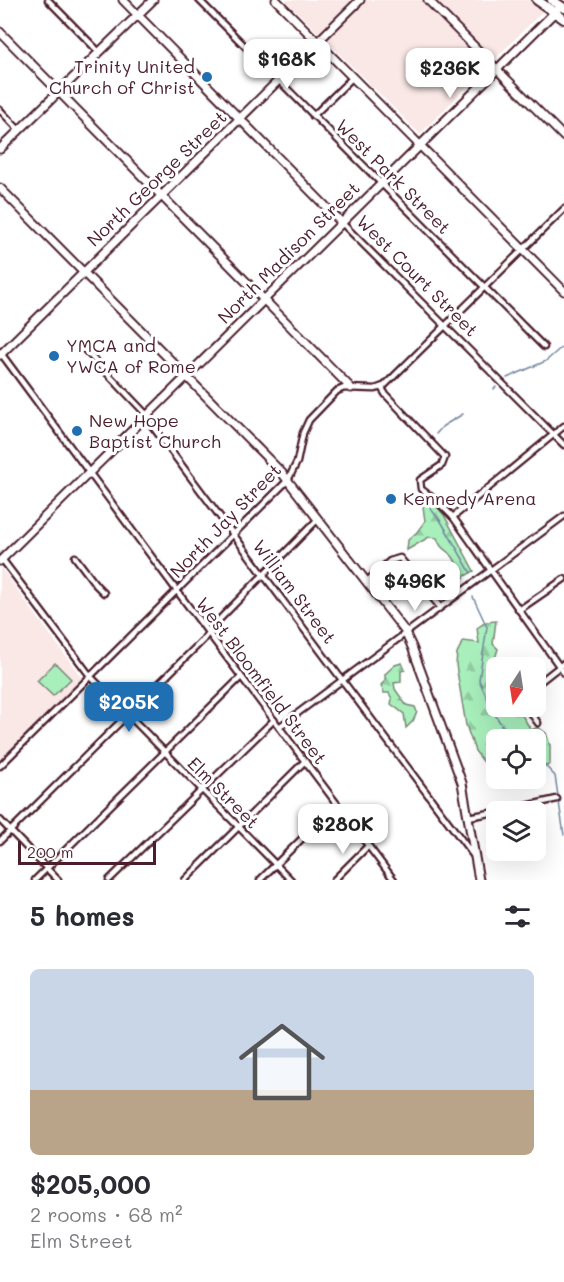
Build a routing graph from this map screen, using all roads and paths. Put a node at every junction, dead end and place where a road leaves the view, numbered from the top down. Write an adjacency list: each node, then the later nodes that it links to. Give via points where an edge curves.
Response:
1 (48, 0): 16 (street)
2 (123, 0): 12 (street, West Court Street)
3 (153, 0): 12 (street)
4 (199, 0): 19 (street, West Park Street)
5 (276, 0): 15 (street)
6 (360, 0): 15 (street, North George Street)
7 (428, 0): 17 (street)
8 (537, 0): 11 (main road)
9 (552, 0): 10 (main road)
10 (563, 6): 11 (street, North Madison Street)
11 (554, 13): 13 (main road); 17 (street, North Madison Street)
12 (138, 15): 16 (street); 23 (street, West Court Street)
13 (564, 19)
14 (0, 32): 20 (street)
15 (318, 42): 18 (street); 19 (street, North George Street)
16 (99, 52): 20 (street)
17 (497, 70): 25 (street); 26 (street, North Madison Street)
18 (352, 78): 22 (street); 26 (street)
19 (279, 81): 22 (street, West Park Street); 23 (street, North George Street)
20 (58, 92): 24 (street); 30 (street)
21 (0, 110): 24 (street)
22 (313, 116): 28 (street, West Park Street)
23 (240, 119): 30 (street, North George Street); 32 (street, West Court Street)
24 (19, 130): 27 (street)
25 (564, 137)
26 (420, 146): 28 (street, North Madison Street); 33 (street)
27 (0, 149)
28 (381, 183): 32 (street, North Madison Street); 35 (street, West Park Street)
29 (0, 188): 34 (street)
30 (161, 195): 34 (street, North George Street); 37 (street)
31 (564, 210): 33 (street)
32 (342, 223): 37 (street, North Madison Street); 38 (street, West Court Street)
33 (523, 250): 35 (street); 36 (street)
34 (83, 273): 41 (street, North George Street); 42 (street)
35 (484, 287): 38 (street); 39 (street, West Park Street)
36 (564, 291)
37 (264, 299): 42 (street, North Madison Street); 43 (street)
38 (445, 325): 44 (street); 47 (street, West Court Street)
39 (544, 347)
40 (84, 350): 45 (street, William Street)
41 (0, 353): 49 (street, West Bloomfield Street)
42 (186, 376): 45 (street, North Madison Street); 50 (street)
43 (351, 387): 44 (street); 50 (street, North Jay Street, via 337,391 309,420)
44 (381, 387): 52 (street, via 445,457 442,465 420,480 420,486)
45 (146, 416): 49 (street, North Madison Street); 54 (street, William Street)
46 (564, 426): 47 (street)
47 (554, 434): 48 (street, West Court Street); 52 (street)
48 (564, 445)
49 (89, 473): 56 (street, North Madison Street); 61 (street, West Bloomfield Street)
50 (288, 480): 53 (street); 54 (street, North Jay Street)
51 (564, 516): 57 (street)
52 (453, 517): 57 (street)
53 (318, 519): 58 (street); 60 (street)
54 (234, 535): 58 (street, William Street); 61 (street, North Jay Street)
55 (75, 557): 62 (street)
56 (1, 559): 69 (street, Elm Street)
57 (490, 570): 63 (street); 64 (street)
58 (264, 575): 65 (street); 72 (street, William Street)
59 (564, 579): 64 (street)
60 (366, 582): 63 (street, via 390,561 400,558); 66 (street)
61 (177, 591): 65 (street, West Bloomfield Street); 69 (street, North Jay Street)
62 (104, 593)
63 (440, 607): 66 (street)
64 (519, 610): 67 (street)
65 (208, 633): 70 (street, West Bloomfield Street); 73 (street)
66 (406, 633): 72 (street); 86 (street, via 462,783)
67 (562, 665): 68 (street); 71 (street)
68 (564, 673)
69 (91, 677): 73 (street, Elm Street); 80 (street, North Jay Street)
70 (241, 677): 75 (street, West Bloomfield Street); 78 (street)
71 (546, 677)
72 (342, 680): 77 (street); 92 (street, William Street)
73 (127, 715): 78 (street, Elm Street); 89 (street)
74 (534, 717): 76 (street)
75 (274, 720): 77 (street, West Bloomfield Street); 81 (street)
76 (538, 723)
77 (279, 727): 79 (street, West Bloomfield Street)
78 (164, 752): 81 (street, Elm Street); 94 (street)
79 (305, 761): 84 (street, West Bloomfield Street); 88 (street)
80 (0, 766)
81 (201, 790): 88 (street, Elm Street); 97 (street)
82 (557, 800): 83 (street)
83 (546, 802)
84 (337, 804): 91 (street, West Bloomfield Street); 93 (street)
85 (486, 814): 86 (street)
86 (468, 817): 92 (street)
87 (0, 820): 89 (street)
88 (238, 827): 93 (street, Elm Street); 98 (street)
89 (11, 831): 90 (street); 94 (street)
90 (0, 841)
91 (368, 846): 101 (street); 102 (street, West Bloomfield Street)
92 (475, 857): 103 (street)
93 (276, 865): 99 (street); 100 (street, Elm Street)
94 (47, 869): 95 (street); 96 (street)
95 (35, 880)
96 (58, 880)
97 (109, 880)
98 (185, 880)
99 (260, 880)
100 (291, 880)
101 (334, 880)
102 (394, 880)
103 (478, 880)

